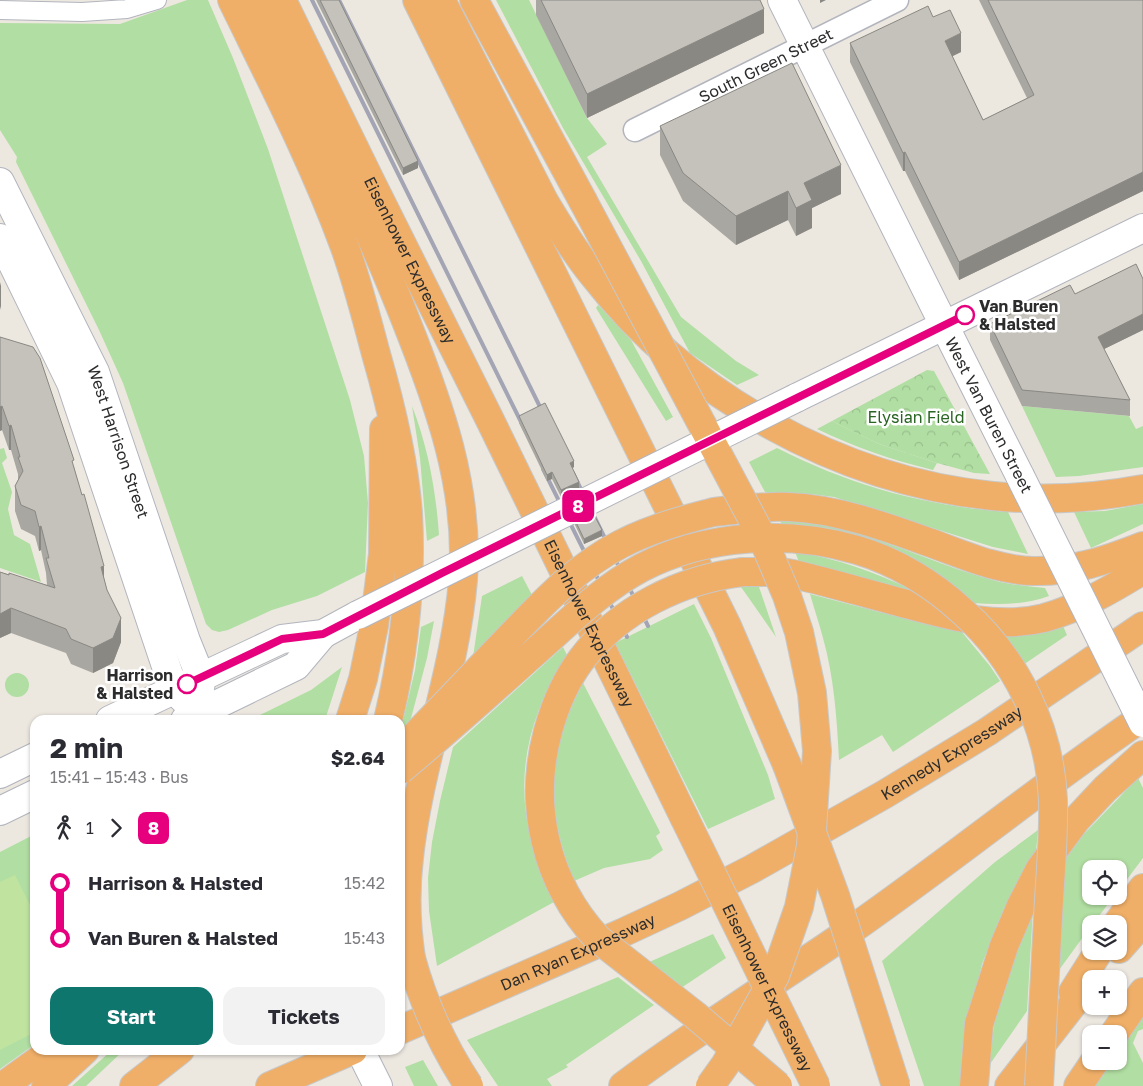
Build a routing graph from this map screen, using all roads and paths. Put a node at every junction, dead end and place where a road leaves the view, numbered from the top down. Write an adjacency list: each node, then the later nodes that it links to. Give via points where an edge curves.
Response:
1 (157, 0): 10 (street, via 127,10)
2 (232, 0): 17 (highway, via 325,196 344,246)
3 (258, 0): 64 (highway, bridge, via 383,262 433,392 449,441 458,484 464,549 463,579 452,656 412,831 406,925 411,958 428,1013)
4 (282, 0): 68 (highway, Eisenhower Expressway, bridge)
5 (418, 0): 69 (highway, bridge, via 758,695 835,895)
6 (442, 0): 18 (highway, via 544,200 593,276 642,329 714,390 802,442 904,480 1018,498)
7 (474, 0): 66 (highway, bridge, via 762,537 787,596 812,693 817,751 811,846 799,907 775,976)
8 (782, 0): 11 (main road, West Van Buren Street)
9 (897, 0): 11 (street, South Green Street)
10 (0, 10)
11 (804, 46): 12 (street, South Green Street); 16 (main road, West Van Buren Street)
12 (635, 130)
13 (0, 182): 23 (main road, West Harrison Street, via 94,372)
14 (1143, 228): 16 (main road)
15 (0, 238): 24 (main road, West Harrison Street, via 70,383)
16 (944, 325): 22 (main road, bridge); 32 (main road, West Van Buren Street, bridge)
17 (386, 388): 29 (highway, via 383,554 374,626); 30 (highway, via 403,467 409,572 405,621)
18 (1143, 490)
19 (1143, 546): 33 (highway, bridge, via 1079,568 1031,571 978,560 832,513 790,507 714,512 666,524 613,548 580,570 533,613)
20 (1143, 570): 67 (highway, bridge, via 1069,609 1045,618 1005,623 962,618 793,574 743,572 698,580 664,594 626,617 582,659 569,678 550,722 539,789 542,823 552,862 567,896 598,939)
21 (1143, 626): 40 (highway, Kennedy Expressway, via 987,732)
22 (323, 634): 23 (main road, via 282,639); 28 (main road, via 296,666)
23 (201, 678): 24 (main road); 27 (main road, West Harrison Street)
24 (174, 690): 25 (main road); 26 (main road, West Harrison Street)
25 (121, 715)
26 (192, 715)
27 (195, 715)
28 (200, 715)
29 (352, 715)
30 (389, 715)
31 (1143, 717): 65 (highway, via 840,937)
32 (1143, 723)
33 (405, 746)
34 (1143, 755): 70 (highway, via 1076,820 1040,869 1021,906 1004,946 979,1024)
35 (30, 759): 37 (main road)
36 (405, 766): 72 (highway, bridge, via 586,606 656,561 717,543 792,538 850,548 901,568 948,598 989,636 1015,672 1044,746 1050,774 1053,828)
37 (0, 774)
38 (30, 796): 39 (main road)
39 (0, 811)
40 (752, 869): 51 (highway, Dan Ryan Expressway, via 622,933)
41 (1143, 888): 42 (highway)
42 (1124, 915)
43 (1143, 922): 44 (highway)
44 (1127, 940)
45 (1093, 960): 57 (highway)
46 (1109, 960): 47 (highway)
47 (1101, 970)
48 (1143, 992): 50 (highway)
49 (1082, 993): 57 (highway)
50 (1120, 1025)
51 (405, 1028)
52 (46, 1055): 59 (highway)
53 (80, 1055): 60 (highway)
54 (174, 1055): 61 (highway)
55 (341, 1055): 62 (highway)
56 (362, 1055): 63 (main road)
57 (1031, 1057): 71 (highway)
58 (1089, 1070): 73 (highway)
59 (3, 1086)
60 (46, 1086)
61 (134, 1086)
62 (270, 1086)
63 (378, 1086)
64 (469, 1086)
65 (623, 1086)
66 (710, 1086)
67 (778, 1086)
68 (816, 1086)
69 (896, 1086)
70 (974, 1086)
71 (1009, 1086)
72 (1039, 1086)
73 (1078, 1086)

